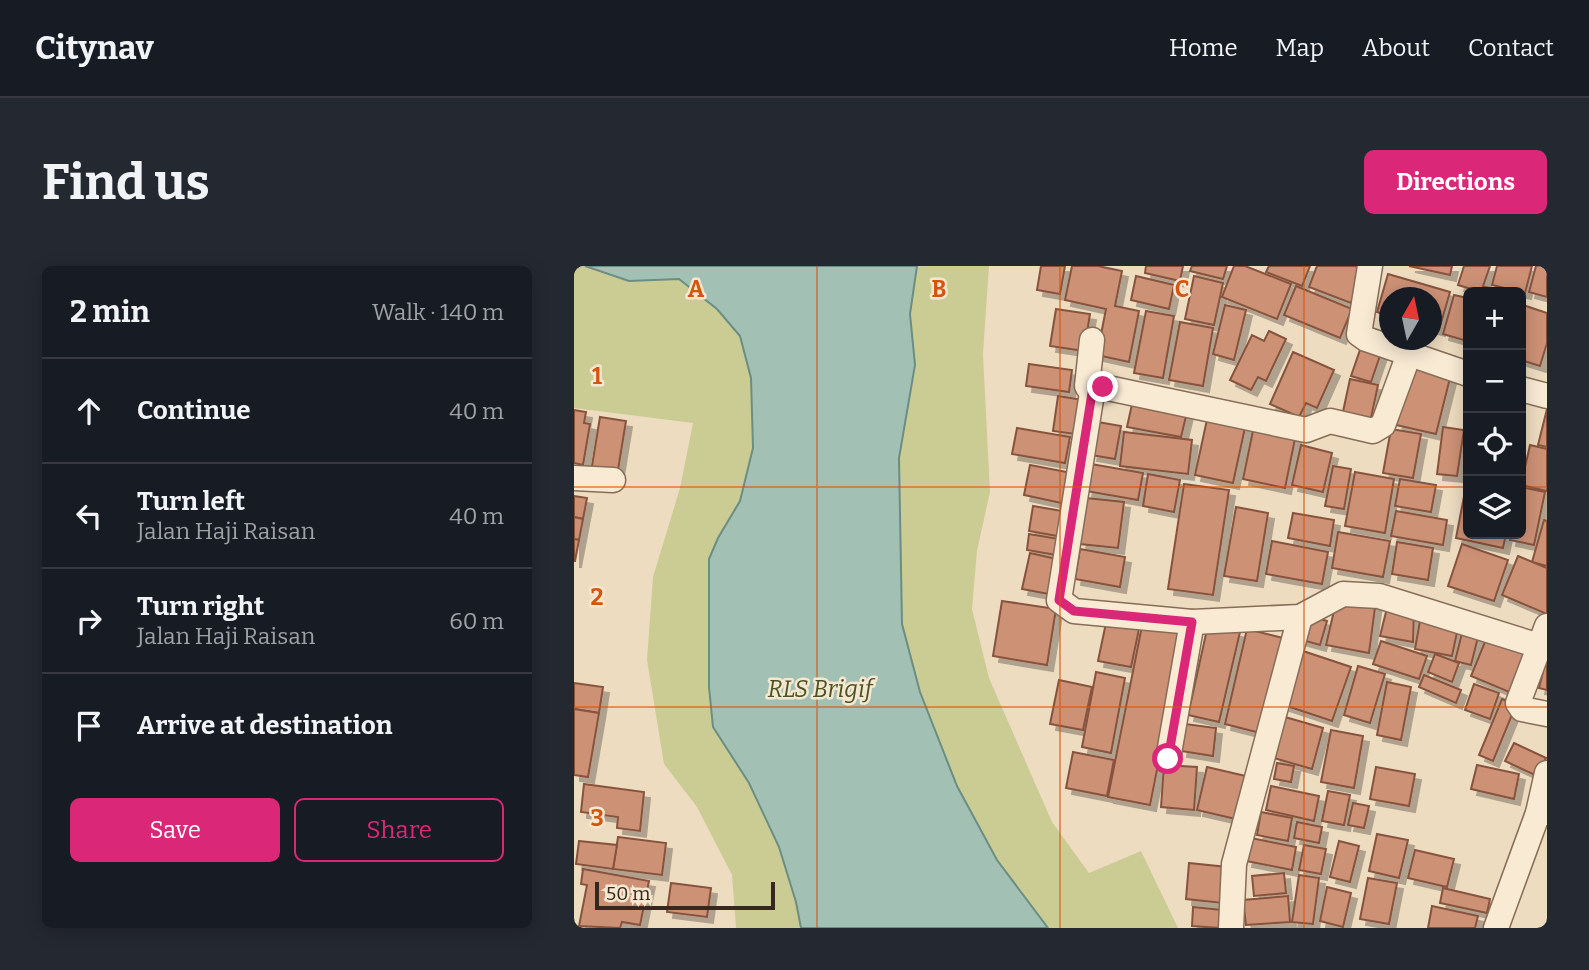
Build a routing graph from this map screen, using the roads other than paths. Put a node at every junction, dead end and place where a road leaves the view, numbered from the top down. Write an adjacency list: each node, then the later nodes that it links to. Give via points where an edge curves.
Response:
1 (1370, 266): 3 (street, via 1359,334)
2 (1092, 340): 6 (street, via 1087,386)
3 (1409, 354): 4 (street); 6 (street, via 1383,425 1373,431 1330,421 1306,430 1103,387)
4 (1463, 372)
5 (1526, 390): 7 (street)
6 (1092, 393): 11 (street, via 1059,600 1074,611)
7 (1547, 396)
8 (574, 478): 9 (street)
9 (612, 481)
10 (1300, 617): 11 (street); 12 (street, via 1343,594 1380,596); 17 (street, via 1234,864)
11 (1192, 622): 14 (street)
12 (1543, 636): 13 (street, via 1518,703 1522,709)
13 (1547, 714)
14 (1168, 759)
15 (1547, 773): 16 (street)
16 (1542, 813): 18 (street)
17 (1231, 928)
18 (1496, 928)

